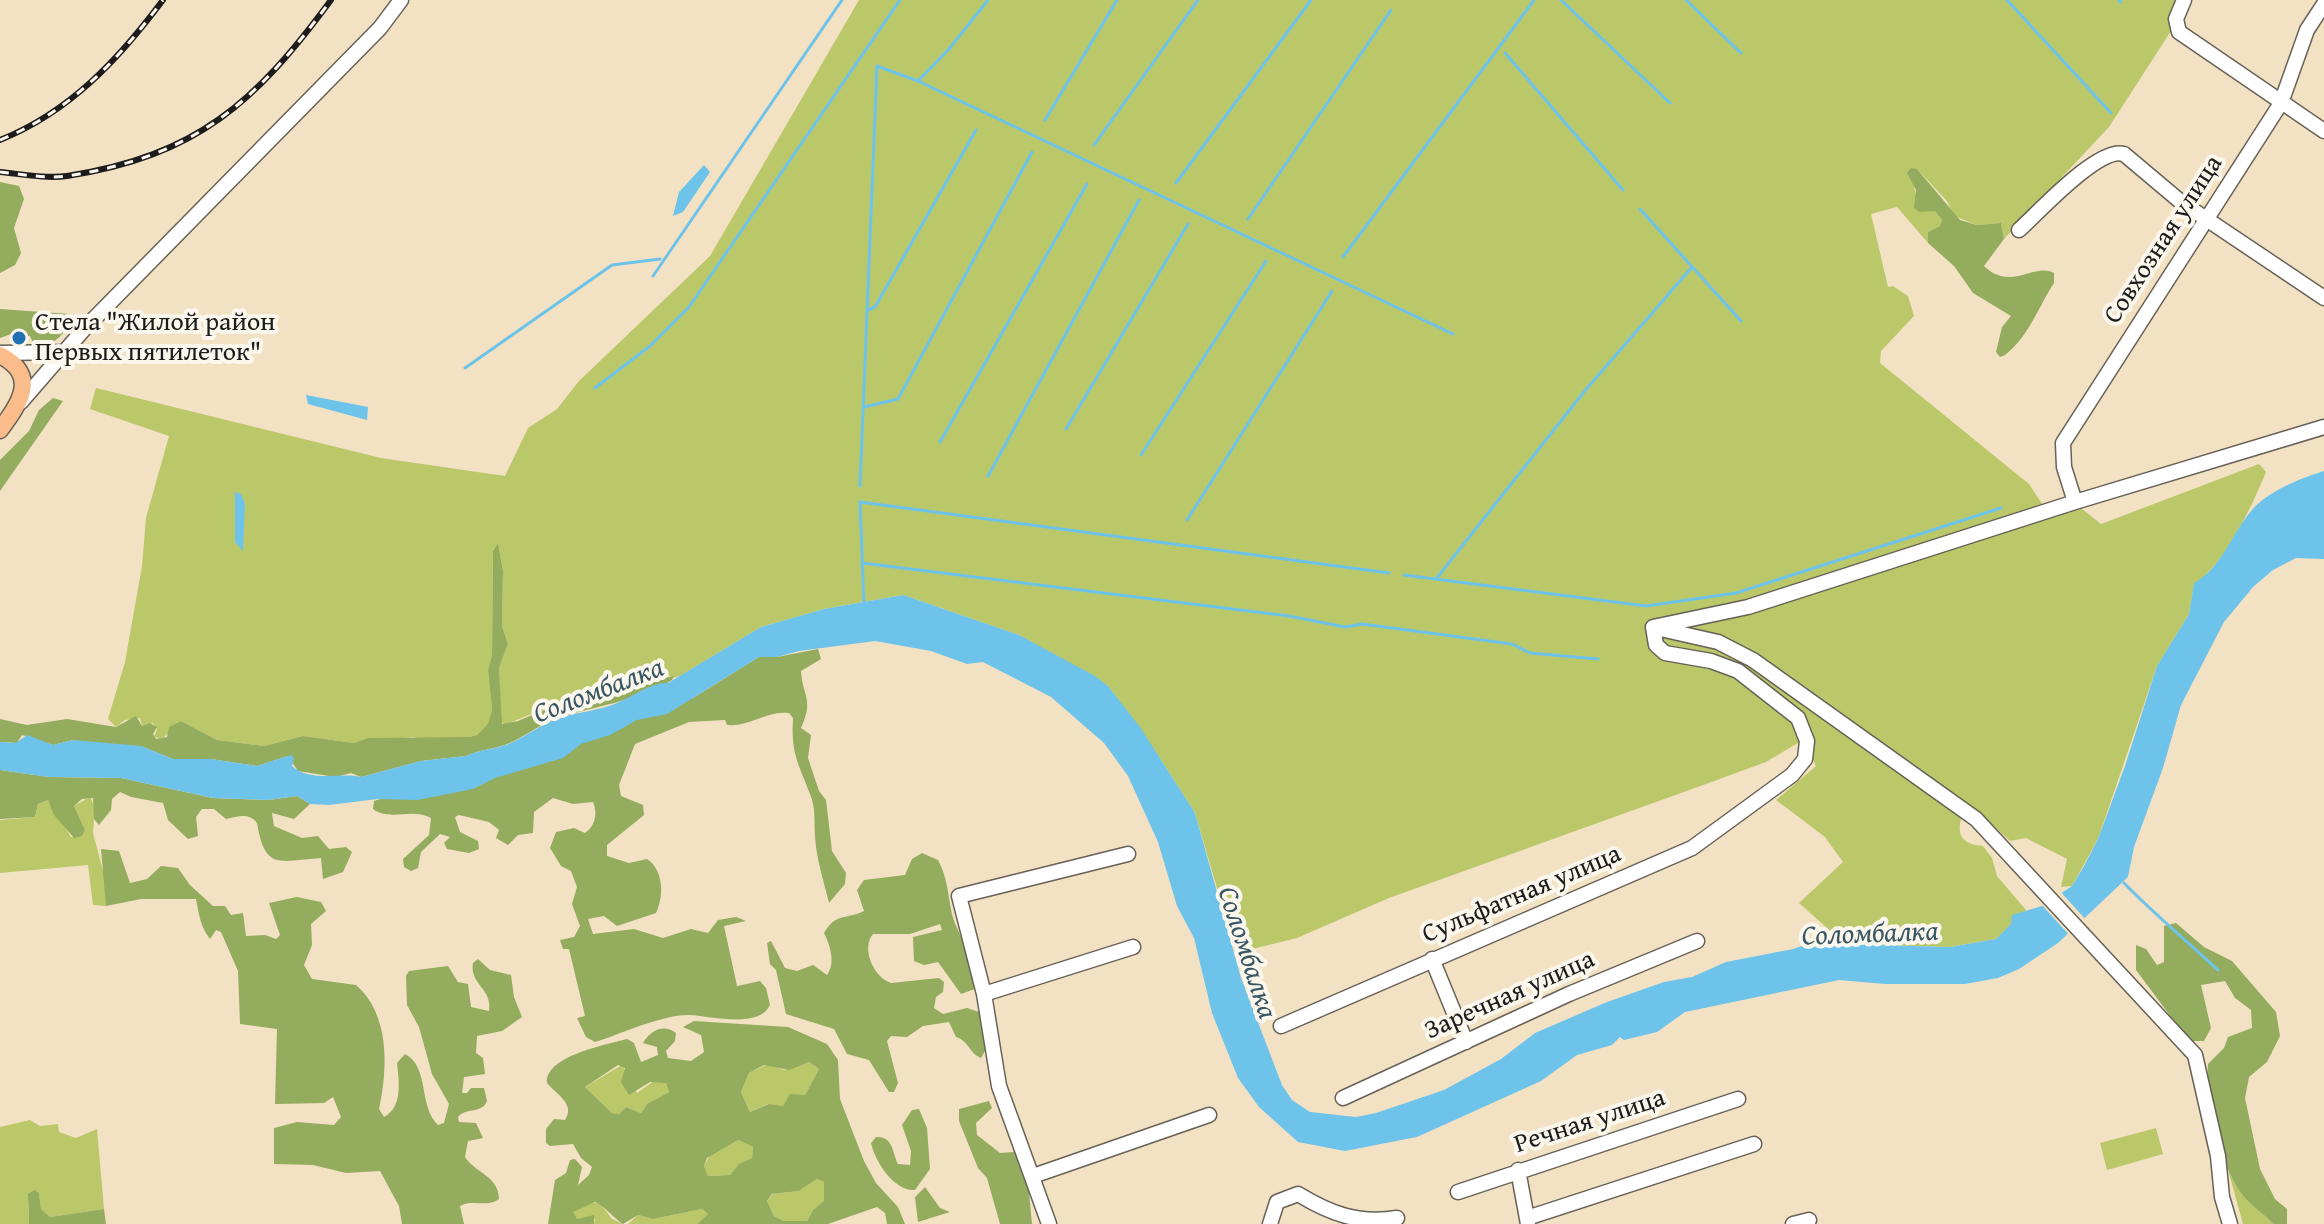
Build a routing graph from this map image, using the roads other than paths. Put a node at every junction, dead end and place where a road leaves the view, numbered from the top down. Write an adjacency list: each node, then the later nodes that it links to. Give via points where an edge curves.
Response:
1 (401, 0): 9 (street, via 380,28)
2 (2184, 0): 4 (street, via 2176,19 2179,32)
3 (2324, 4): 4 (street, Совхозная улица, via 2307,30)
4 (2281, 103): 5 (street); 6 (street, Совхозная улица)
5 (2324, 131)
6 (2207, 216): 7 (street, via 2116,151 2097,160); 8 (street); 14 (street, Совхозная улица, via 2063,443)
7 (2019, 230)
8 (2324, 298)
9 (64, 352): 10 (street); 11 (street)
10 (0, 354): 11 (main road, via 15,365 22,381)
11 (21, 402): 13 (main road)
12 (2324, 427): 14 (street)
13 (0, 430)
14 (2075, 502): 15 (street, via 1748,607)
15 (1653, 627): 19 (street, Сульфатная улица, via 1656,645 1665,653 1738,671 1798,718 1807,741 1805,759 1772,791 1692,848); 36 (street, via 1718,642 1753,660 1976,819 2195,1055)
16 (1128, 854): 20 (street, via 959,896)
17 (1697, 941): 22 (street, Заречная улица)
18 (1133, 947): 20 (street)
19 (1432, 959): 21 (street, Сульфатная улица); 22 (street)
20 (984, 994): 28 (street, via 999,1086)
21 (1281, 1026)
22 (1466, 1042): 23 (street, Заречная улица)
23 (1343, 1098)
24 (1738, 1099): 27 (street, Речная улица)
25 (1209, 1115): 28 (street)
26 (1754, 1144): 32 (street)
27 (1518, 1170): 29 (street, Речная улица); 32 (street)
28 (1033, 1176): 33 (street)
29 (1458, 1192)
30 (1397, 1218): 34 (street, via 1347,1218 1298,1194 1277,1202)
31 (1809, 1220): 35 (street)
32 (1528, 1221)
33 (1049, 1224)
34 (1270, 1224)
35 (1793, 1224)
36 (2230, 1224)

